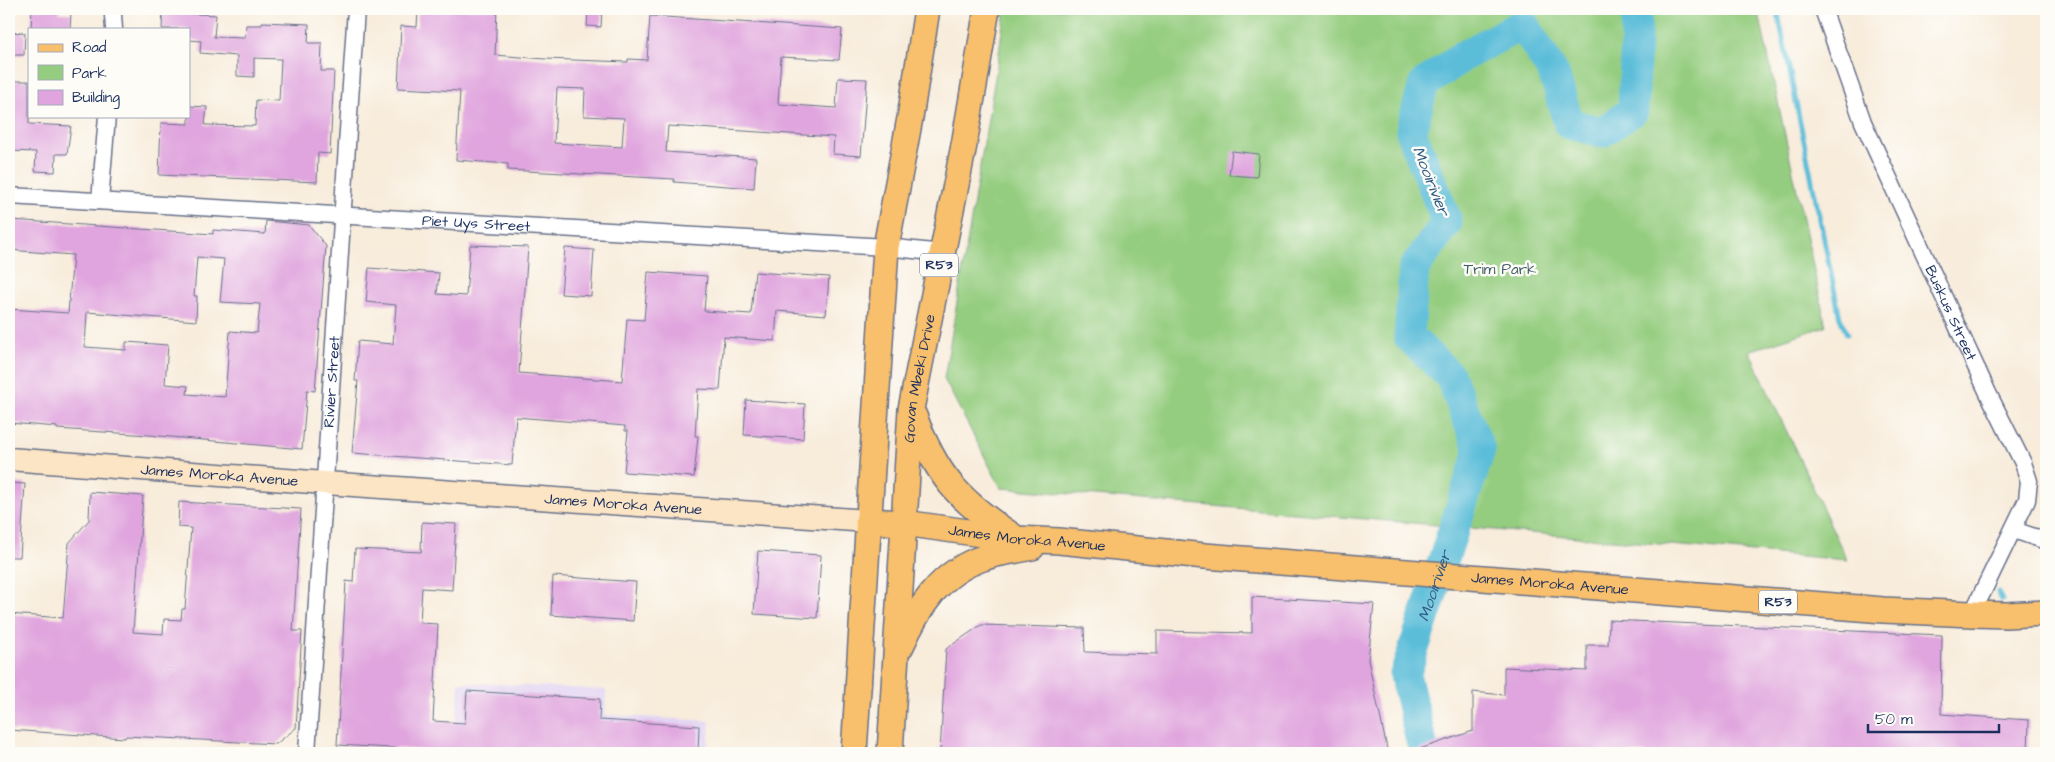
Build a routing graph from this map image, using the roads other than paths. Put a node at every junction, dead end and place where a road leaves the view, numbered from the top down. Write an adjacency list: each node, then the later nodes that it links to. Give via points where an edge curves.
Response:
1 (356, 9): 8 (street, Rivier Street)
2 (926, 9): 9 (main road)
3 (987, 9): 10 (main road, Govan Mbeki Drive / R53)
4 (1823, 9): 16 (street, Buskus Street, via 1863,122 2023,462 2029,481 2027,500)
5 (107, 118): 7 (street)
6 (9, 196): 7 (street, Piet Uys Street)
7 (100, 201): 8 (street, Piet Uys Street)
8 (343, 215): 9 (street, Piet Uys Street); 13 (street, Rivier Street)
9 (886, 246): 10 (street, Piet Uys Street); 14 (main road)
10 (942, 253): 11 (main road, Govan Mbeki Drive / R53)
11 (911, 409): 15 (main road, Govan Mbeki Drive / R53); 17 (main road, via 934,462 950,486 982,516)
12 (9, 458): 13 (street, James Moroka Avenue)
13 (325, 483): 14 (street, James Moroka Avenue); 23 (street, Rivier Street)
14 (868, 521): 15 (main road, James Moroka Avenue / R53); 24 (main road)
15 (904, 523): 17 (main road, James Moroka Avenue / R53); 22 (main road, Govan Mbeki Drive / R53)
16 (2014, 530): 19 (street); 21 (street, Buskus Street)
17 (1018, 539): 18 (main road, James Moroka Avenue / R53)
18 (1059, 541): 21 (main road, James Moroka Avenue / R53, via 1206,556); 22 (main road, via 984,557 963,566 939,584 923,604)
19 (2046, 541)
20 (2046, 613): 21 (main road, James Moroka Avenue / R53)
21 (1972, 614)
22 (896, 657): 25 (main road, Govan Mbeki Drive / R53)
23 (307, 753)
24 (854, 753)
25 (890, 753)

